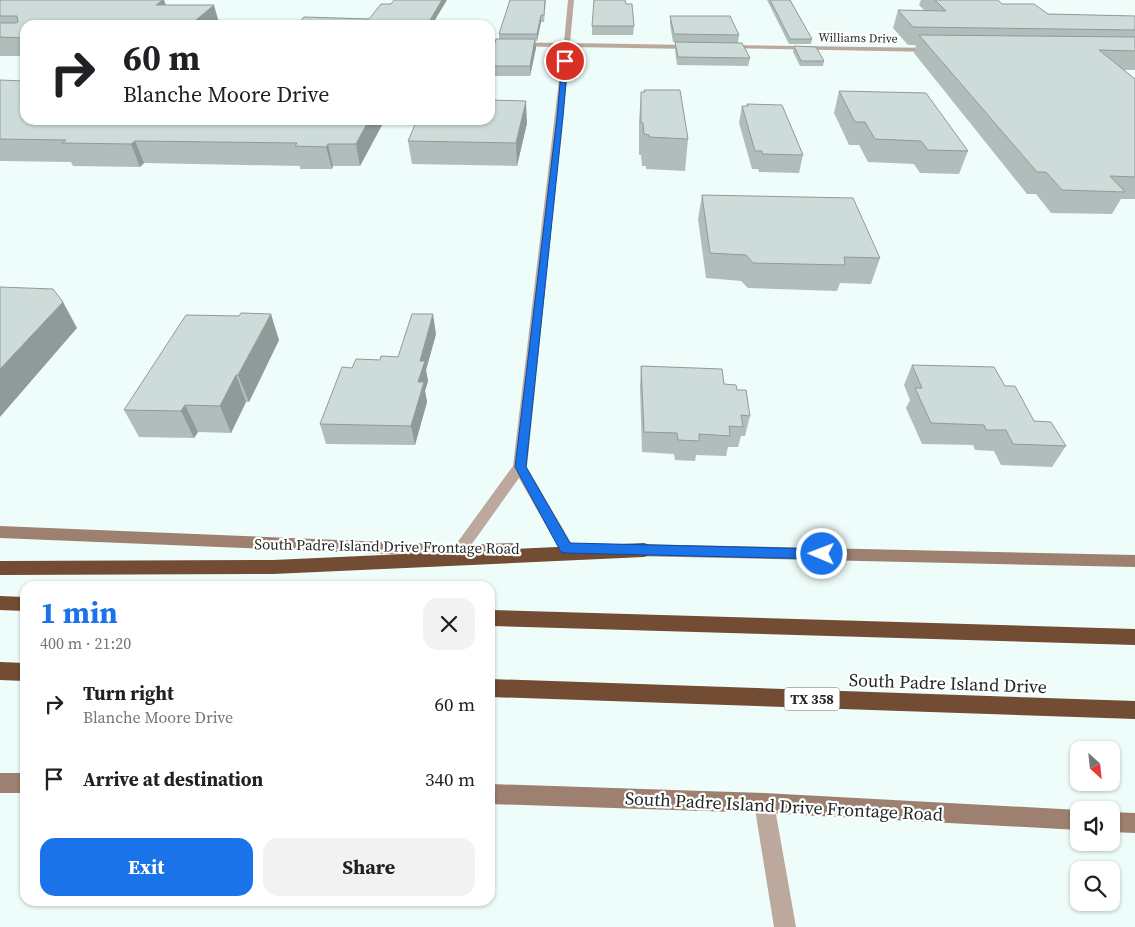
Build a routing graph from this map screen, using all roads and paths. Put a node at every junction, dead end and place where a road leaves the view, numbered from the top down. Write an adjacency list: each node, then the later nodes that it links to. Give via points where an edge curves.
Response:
1 (571, 0): 3 (street)
2 (495, 44): 3 (street)
3 (566, 45): 4 (street); 7 (street)
4 (705, 47)
5 (715, 47): 6 (street, Williams Drive)
6 (942, 50)
7 (520, 467): 9 (street); 11 (street)
8 (0, 532): 11 (main road, South Padre Island Drive Frontage Road)
9 (566, 548): 10 (main road, South Padre Island Drive Frontage Road); 11 (main road, South Padre Island Drive Frontage Road)
10 (644, 550): 12 (main road, South Padre Island Drive Frontage Road); 13 (highway, via 274,567)
11 (460, 551)
12 (1135, 561)
13 (0, 568)
14 (0, 603): 15 (highway)
15 (20, 604)
16 (495, 618): 17 (highway)
17 (1135, 637)
18 (0, 671): 19 (highway)
19 (20, 672)
20 (495, 688): 21 (highway, South Padre Island Drive / TX 358)
21 (1135, 710)
22 (0, 783): 23 (main road)
23 (20, 783)
24 (495, 794): 25 (main road, South Padre Island Drive Frontage Road)
25 (764, 803): 26 (main road, South Padre Island Drive Frontage Road); 29 (street)
26 (1070, 820)
27 (1120, 822): 28 (main road)
28 (1135, 823)
29 (785, 927)

